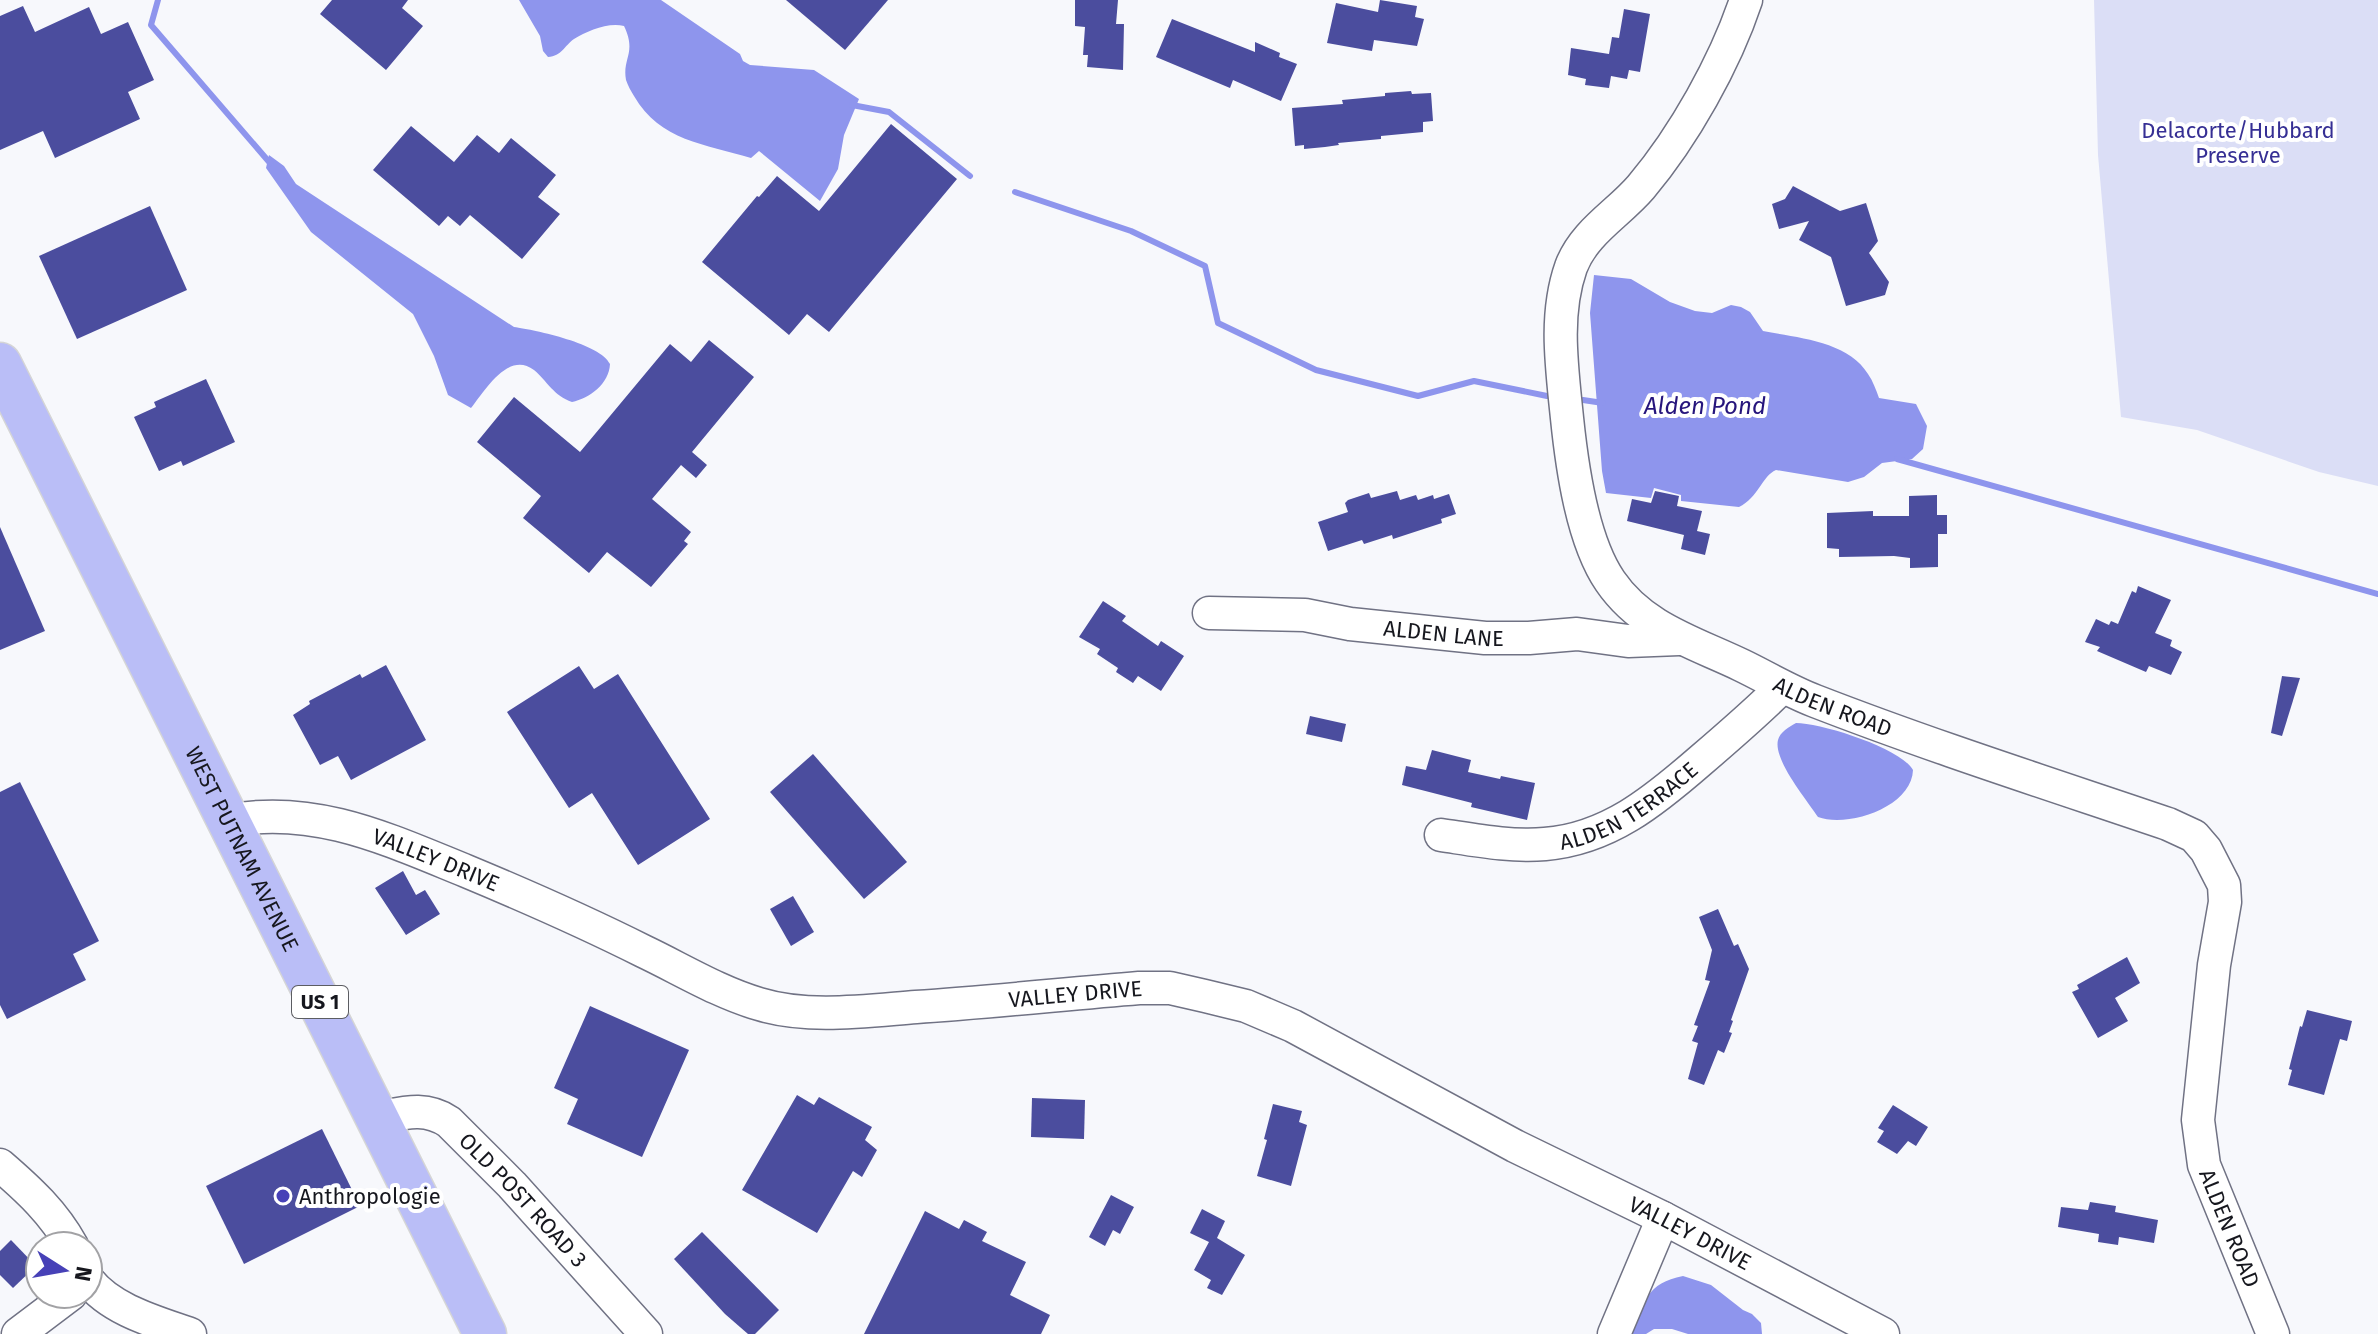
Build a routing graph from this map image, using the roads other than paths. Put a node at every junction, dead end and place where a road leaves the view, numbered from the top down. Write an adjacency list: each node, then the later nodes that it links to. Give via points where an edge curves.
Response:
1 (1746, 0): 4 (street, ALDEN ROAD, via 1734,37 1667,153 1640,189 1584,243 1573,262 1562,306 1569,442 1584,521 1611,581 1638,614)
2 (0, 364): 6 (main road, WEST PUTNAM AVENUE / US 1)
3 (1209, 613): 4 (street, ALDEN LANE, via 1305,615 1485,638 1577,634 1628,641)
4 (1679, 639): 5 (street, ALDEN ROAD)
5 (1782, 687): 7 (street, ALDEN TERRACE, via 1659,797 1616,825 1546,844); 20 (street, ALDEN ROAD, via 2168,824 2194,836 2206,850 2224,885 2225,902 2198,1120 2204,1165)
6 (227, 821): 8 (main road, WEST PUTNAM AVENUE / US 1); 10 (street, VALLEY DRIVE, via 260,814 305,817 378,835 761,1005 850,1012 1170,988 1246,1006)
7 (1441, 835)
8 (377, 1118): 17 (main road, WEST PUTNAM AVENUE / US 1); 18 (street, OLD POST ROAD 3, via 422,1110 449,1122)
9 (0, 1165): 11 (street, via 31,1191)
10 (1663, 1218): 14 (street, VALLEY DRIVE); 19 (street)
11 (63, 1230)
12 (104, 1296): 16 (street)
13 (50, 1310): 15 (street)
14 (1875, 1331)
15 (18, 1334)
16 (190, 1334)
17 (485, 1334)
18 (646, 1334)
19 (1614, 1334)
20 (2273, 1334)

